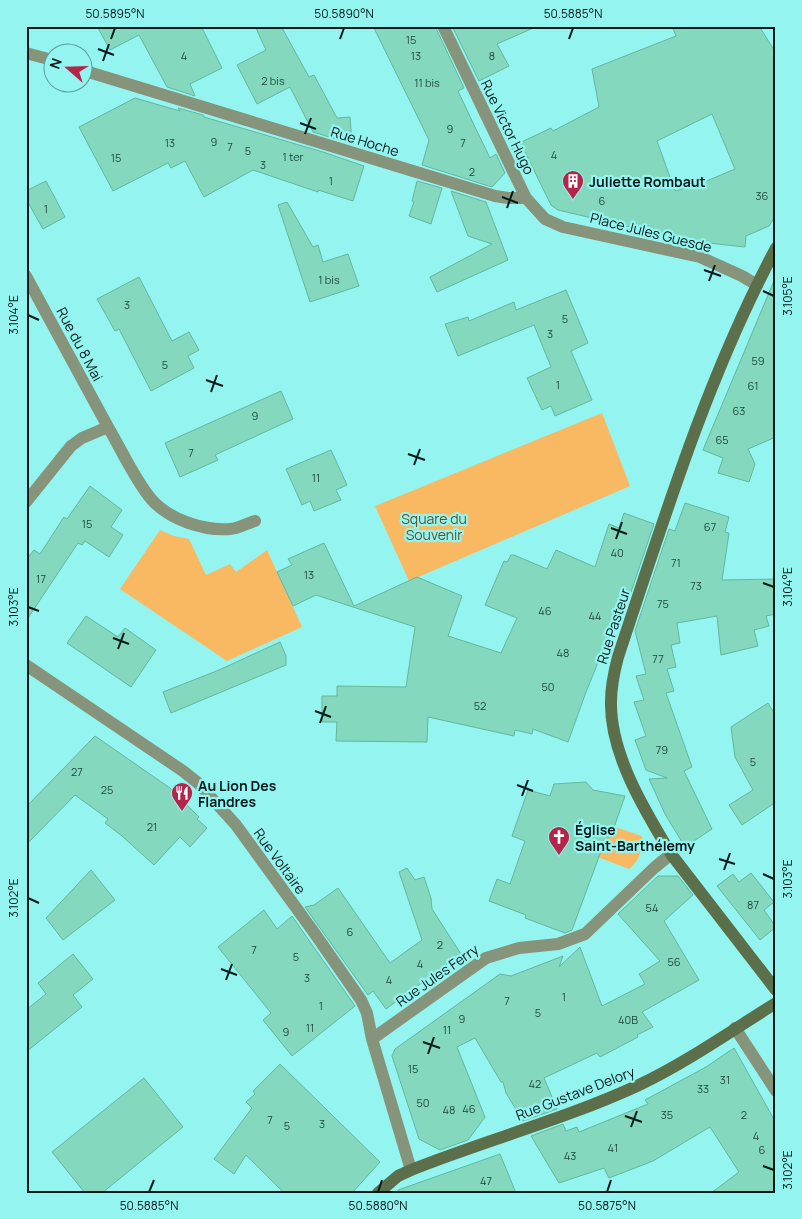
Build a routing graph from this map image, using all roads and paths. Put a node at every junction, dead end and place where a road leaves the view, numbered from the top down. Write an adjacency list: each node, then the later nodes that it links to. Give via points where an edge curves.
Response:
1 (443, 26): 5 (street, Rue Victor Hugo)
2 (26, 52): 3 (street)
3 (42, 57)
4 (92, 73): 5 (street, Rue Hoche, via 495,196)
5 (526, 198): 6 (street, Rue Victor Hugo, via 545,219)
6 (563, 226): 9 (street, Place Jules Guesde, via 700,257)
7 (776, 248): 9 (street, Rue Pasteur)
8 (26, 276): 10 (street, Rue du 8 Mai)
9 (757, 285): 14 (street, Rue Pasteur, via 702,416 614,672 610,703 615,735 627,772)
10 (108, 428): 11 (street, via 71,446); 12 (street, Rue du 8 Mai, via 145,490 169,513 200,526 231,529)
11 (26, 502)
12 (255, 521)
13 (26, 665): 18 (street, Rue Voltaire, via 198,783 241,832 360,1000 367,1013)
14 (671, 854): 15 (street, Rue Pasteur); 18 (street, Rue Jules Ferry, via 585,934 558,944 519,948 486,958)
15 (776, 990)
16 (776, 1002): 17 (street, Rue Gustave Delory)
17 (735, 1028): 19 (street); 20 (street, Rue Gustave Delory, via 683,1061 618,1094)
18 (372, 1039): 20 (street, Rue Voltaire)
19 (776, 1091)
20 (411, 1170): 21 (street, Rue Gustave Delory, via 398,1176)
21 (378, 1193)

